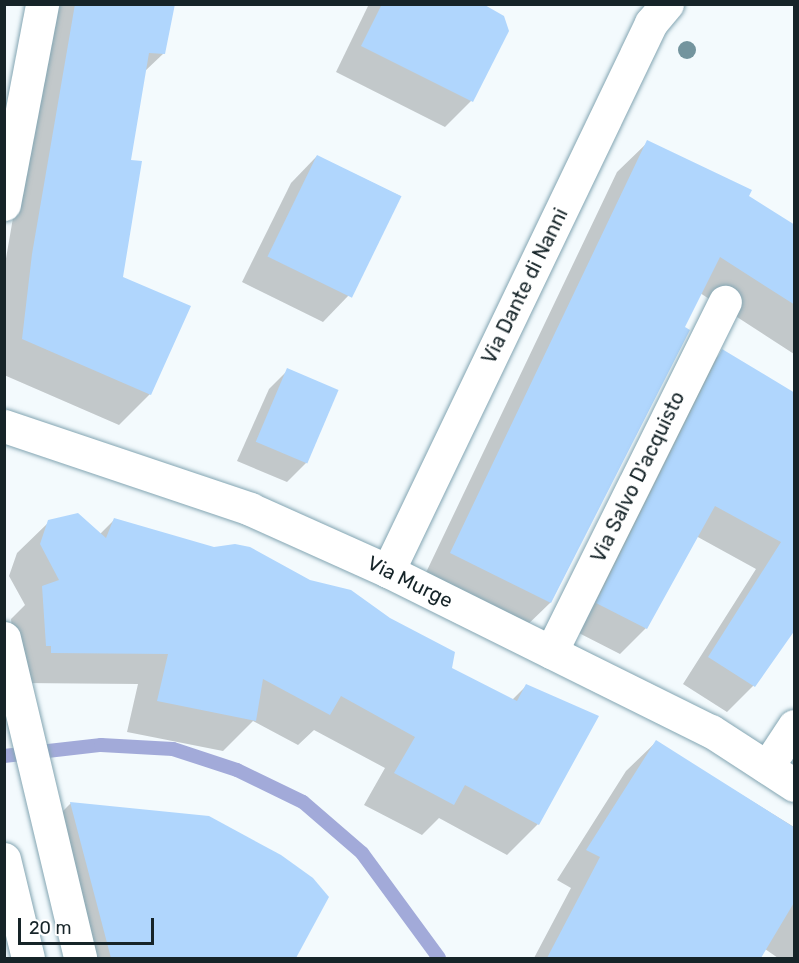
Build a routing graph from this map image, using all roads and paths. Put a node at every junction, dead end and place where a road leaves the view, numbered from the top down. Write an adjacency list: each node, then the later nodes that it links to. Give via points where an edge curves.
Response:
1 (42, 4): 3 (street)
2 (667, 4): 6 (street, Via Dante di Nanni, via 651,23)
3 (4, 204)
4 (725, 302): 8 (street, Via Salvo D'acquisto)
5 (4, 426): 6 (street, Via Murge, via 250,509)
6 (388, 571): 8 (street, Via Murge)
7 (4, 638): 14 (street)
8 (551, 652): 10 (street, Via Murge, via 711,731)
9 (795, 726): 10 (street)
10 (766, 767): 11 (street, Via Murge)
11 (795, 785)
12 (4, 859): 13 (street)
13 (28, 958)
14 (80, 958)

